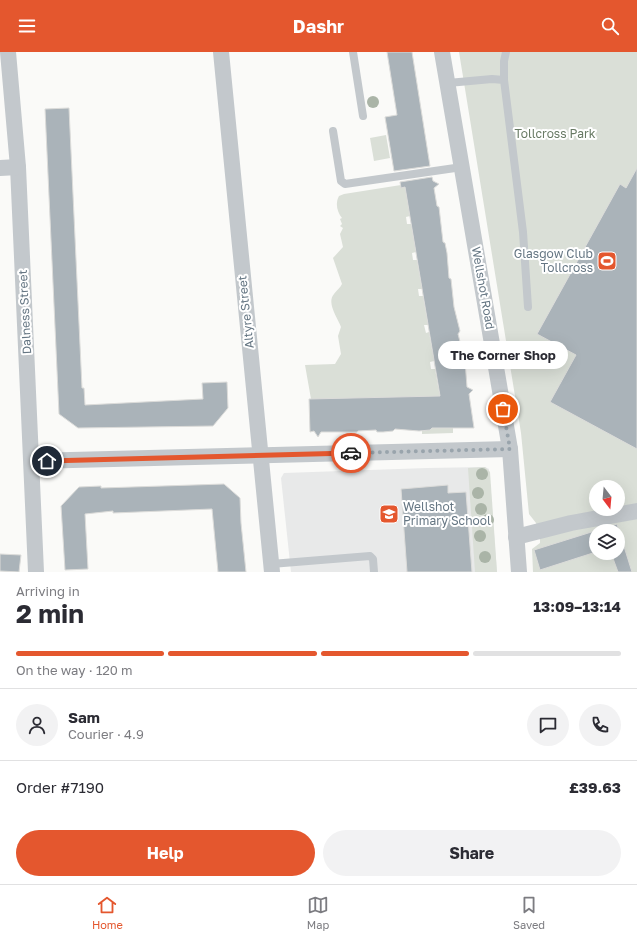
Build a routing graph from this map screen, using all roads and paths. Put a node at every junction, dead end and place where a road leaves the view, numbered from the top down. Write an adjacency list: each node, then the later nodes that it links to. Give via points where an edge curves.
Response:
1 (8, 52): 10 (street, Dalness Street)
2 (221, 52): 15 (street, Altyre Street)
3 (353, 52): 8 (lane)
4 (442, 52): 7 (street, Wellshot Road)
5 (506, 52): 6 (lane)
6 (504, 80): 7 (lane); 13 (lane, via 522,224)
7 (448, 83): 11 (street, Wellshot Road)
8 (363, 116)
9 (333, 131): 11 (lane, via 341,181 345,184)
10 (18, 167): 12 (street); 16 (street, Dalness Street)
11 (462, 167): 14 (street, Wellshot Road)
12 (0, 168)
13 (528, 307)
14 (510, 449): 15 (street); 18 (street, Wellshot Road)
15 (260, 456): 16 (street); 19 (street, Altyre Street)
16 (32, 461): 20 (street, Dalness Street)
17 (634, 517): 18 (street, via 571,523)
18 (516, 537): 22 (street, Wellshot Road)
19 (272, 568): 21 (lane, via 370,556 373,559)
20 (36, 572)
21 (374, 572)
22 (519, 572)

